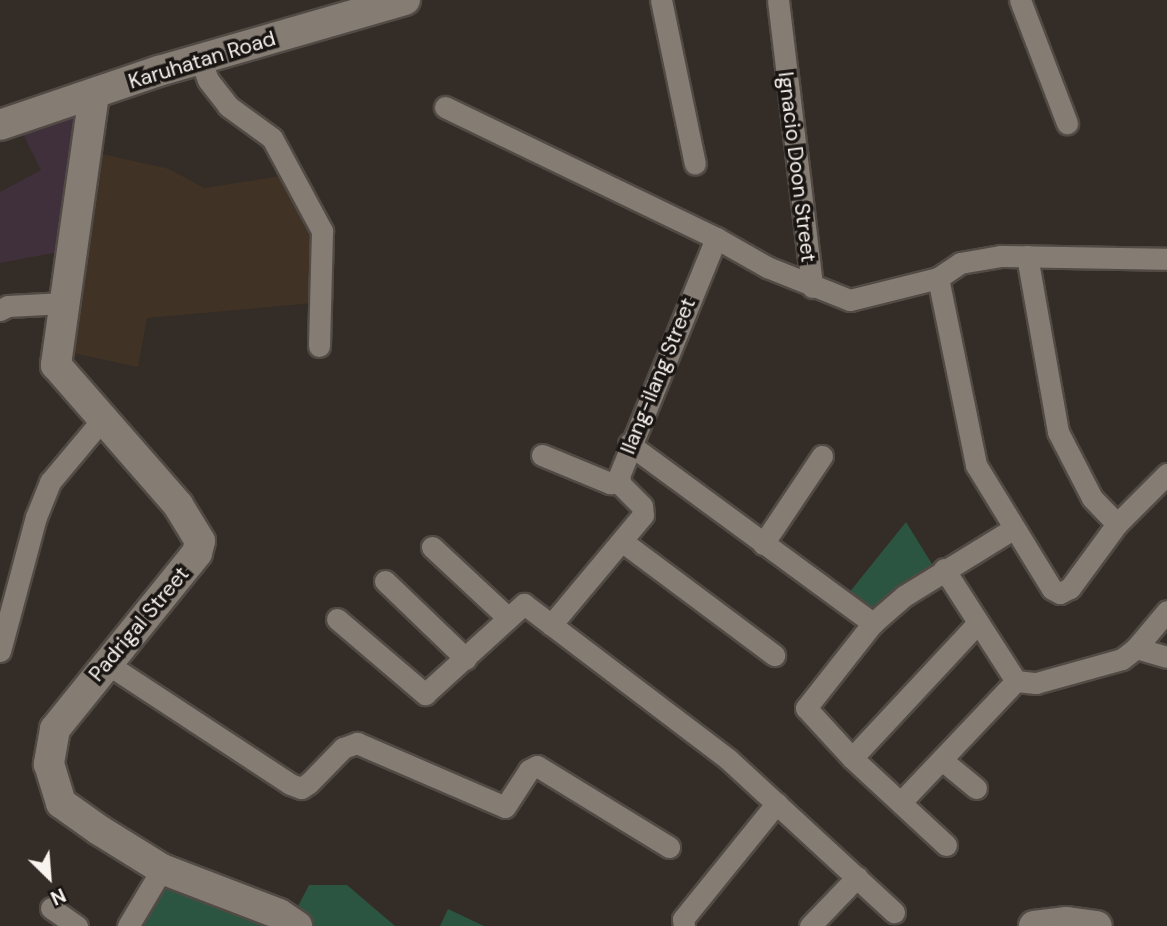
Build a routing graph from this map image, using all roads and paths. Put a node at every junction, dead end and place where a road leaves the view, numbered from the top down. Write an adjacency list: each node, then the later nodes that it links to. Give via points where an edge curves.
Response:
1 (405, 0): 5 (street, Karuhatan Road)
2 (661, 0): 11 (street)
3 (778, 0): 16 (street, Ignacio Doon Street)
4 (1020, 0): 9 (street)
5 (359, 6): 6 (street, Karuhatan Road)
6 (200, 59): 7 (street, Karuhatan Road); 19 (street, via 208,80 229,106 272,138 322,231)
7 (94, 94): 10 (street, Karuhatan Road); 17 (street, Padrigal Street)
8 (445, 107): 12 (street)
9 (1067, 123)
10 (0, 125)
11 (695, 164)
12 (716, 238): 16 (street); 21 (street, Ilang-ilang Street)
13 (1027, 256): 14 (street, Ignacio Doon Street); 15 (street, Ignacio Doon Street, via 960,263); 26 (street, via 1058,432 1092,498)
14 (1167, 259)
15 (938, 278): 16 (street, Ignacio Doon Street, via 850,300); 27 (street, via 976,465)
16 (812, 287)
17 (64, 303): 18 (street); 20 (street, Padrigal Street, via 56,365)
18 (0, 310)
19 (319, 346)
20 (100, 421): 40 (street, via 50,482); 44 (street, Padrigal Street, via 178,505 200,541 197,553)
21 (629, 444): 25 (street, Ilang-ilang Street); 29 (street)
22 (542, 455): 25 (street, via 610,483)
23 (822, 456): 29 (street)
24 (1167, 474): 26 (street)
25 (619, 481): 28 (street, Ilang-ilang Street, via 644,510)
26 (1117, 524): 27 (street, via 1070,587 1060,593 1052,589)
27 (1013, 529): 31 (street)
28 (623, 542): 38 (street, Ilang-ilang Street); 41 (street)
29 (763, 544): 36 (street)
30 (432, 547): 34 (street)
31 (944, 569): 36 (street); 37 (street)
32 (385, 582): 43 (street)
33 (1167, 611): 39 (street)
34 (507, 617): 38 (street, via 524,604); 43 (street)
35 (337, 619): 43 (street, via 421,693 433,691)
36 (873, 623): 46 (street, via 806,708)
37 (978, 623): 45 (street); 46 (street)
38 (551, 625): 50 (street, via 728,759)
39 (1136, 648): 42 (street); 45 (street, via 1122,659 1036,683)
40 (0, 651)
41 (774, 655)
42 (1167, 657)
43 (466, 659)
44 (106, 663): 52 (street, via 290,785 300,788 309,783 343,748 357,743 505,807 529,770 537,766); 53 (street, Padrigal Street, via 55,729 49,764 61,803)
45 (1016, 681): 47 (street)
46 (852, 758): 49 (street)
47 (942, 760): 48 (street); 49 (street)
48 (976, 788)
49 (901, 802): 51 (street)
50 (778, 803): 54 (street); 60 (street, via 683,919)
51 (946, 845)
52 (668, 848)
53 (162, 869): 58 (street); 59 (street, Padrigal Street, via 279,914)
54 (857, 877): 56 (street); 61 (street)
55 (51, 908): 57 (street)
56 (894, 912)
57 (77, 926)
58 (128, 926)
59 (297, 926)
60 (684, 926)
61 (810, 926)
62 (1034, 926): 63 (street, via 1067,922)
63 (1097, 926)

